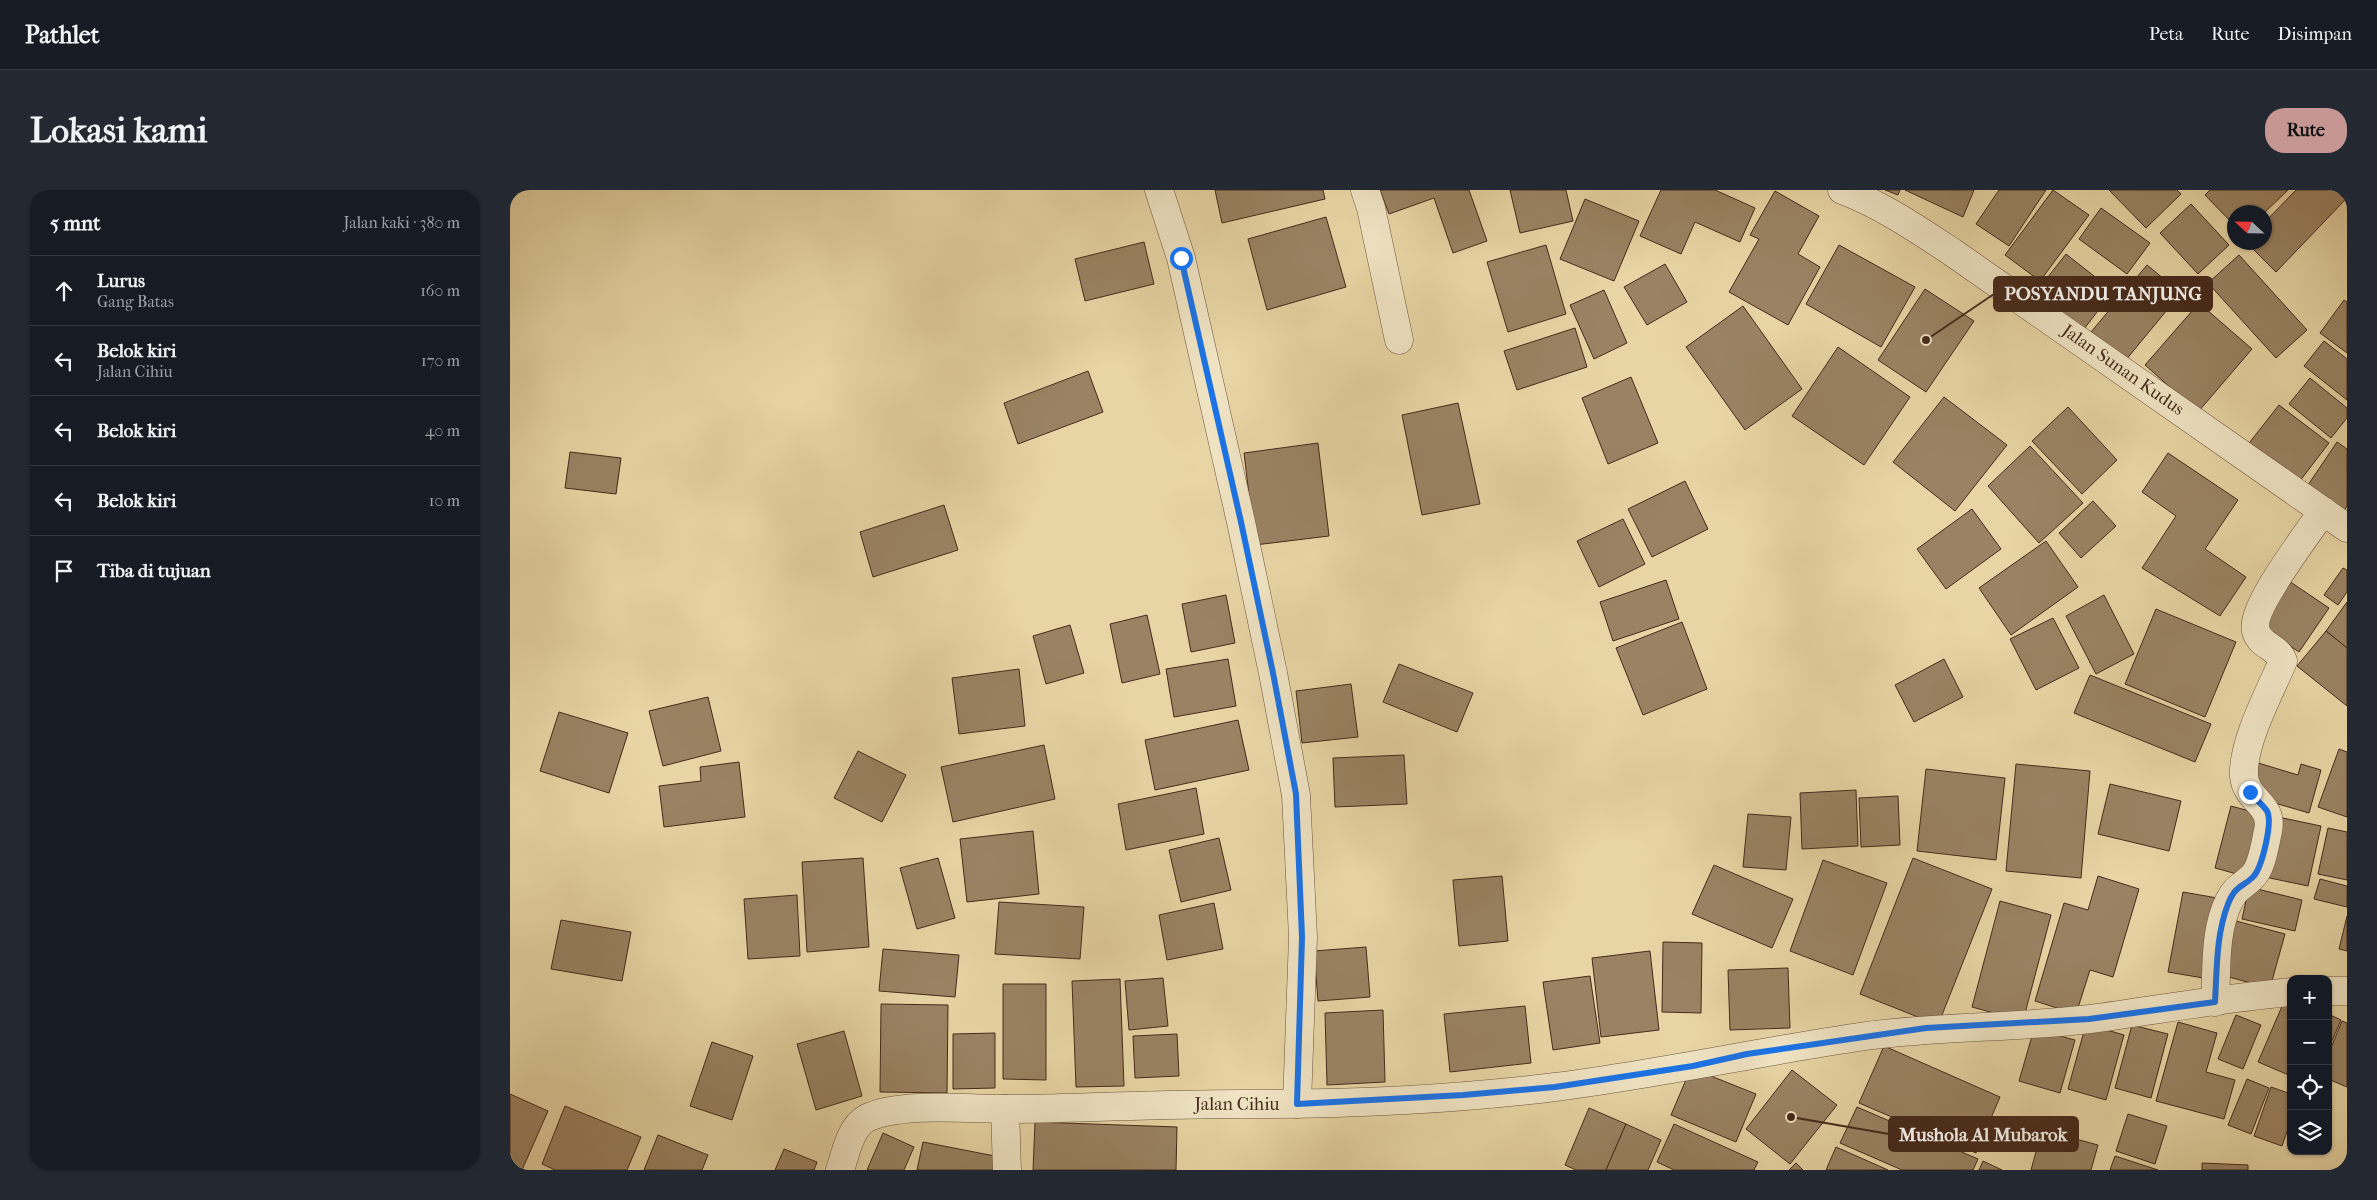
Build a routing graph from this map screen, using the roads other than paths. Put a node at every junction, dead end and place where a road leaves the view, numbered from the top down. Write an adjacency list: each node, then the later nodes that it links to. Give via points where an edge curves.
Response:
1 (1159, 190): 11 (street, via 1181,258 1241,522 1296,794 1302,937)
2 (1365, 190): 4 (street)
3 (1842, 190): 5 (street, Jalan Sunan Kudus, via 1867,199 1968,263)
4 (1399, 340)
5 (2323, 511): 6 (street, Jalan Sunan Kudus); 10 (street, via 2275,581 2256,618 2258,638 2280,653 2283,662 2258,718 2244,776 2250,792 2266,810 2270,820 2253,877 2237,887 2228,903 2219,937)
6 (2347, 528)
7 (2332, 991): 8 (street)
8 (2347, 991)
9 (2287, 993): 10 (street, Jalan Cihiu)
10 (2215, 1002): 11 (street, Jalan Cihiu, via 2089,1019 1926,1028 1555,1087)
11 (1297, 1104): 12 (street, Jalan Cihiu)
12 (1005, 1109): 13 (street, Jalan Cihiu, via 924,1108 867,1118 854,1132); 14 (street)
13 (840, 1170)
14 (1007, 1170)

